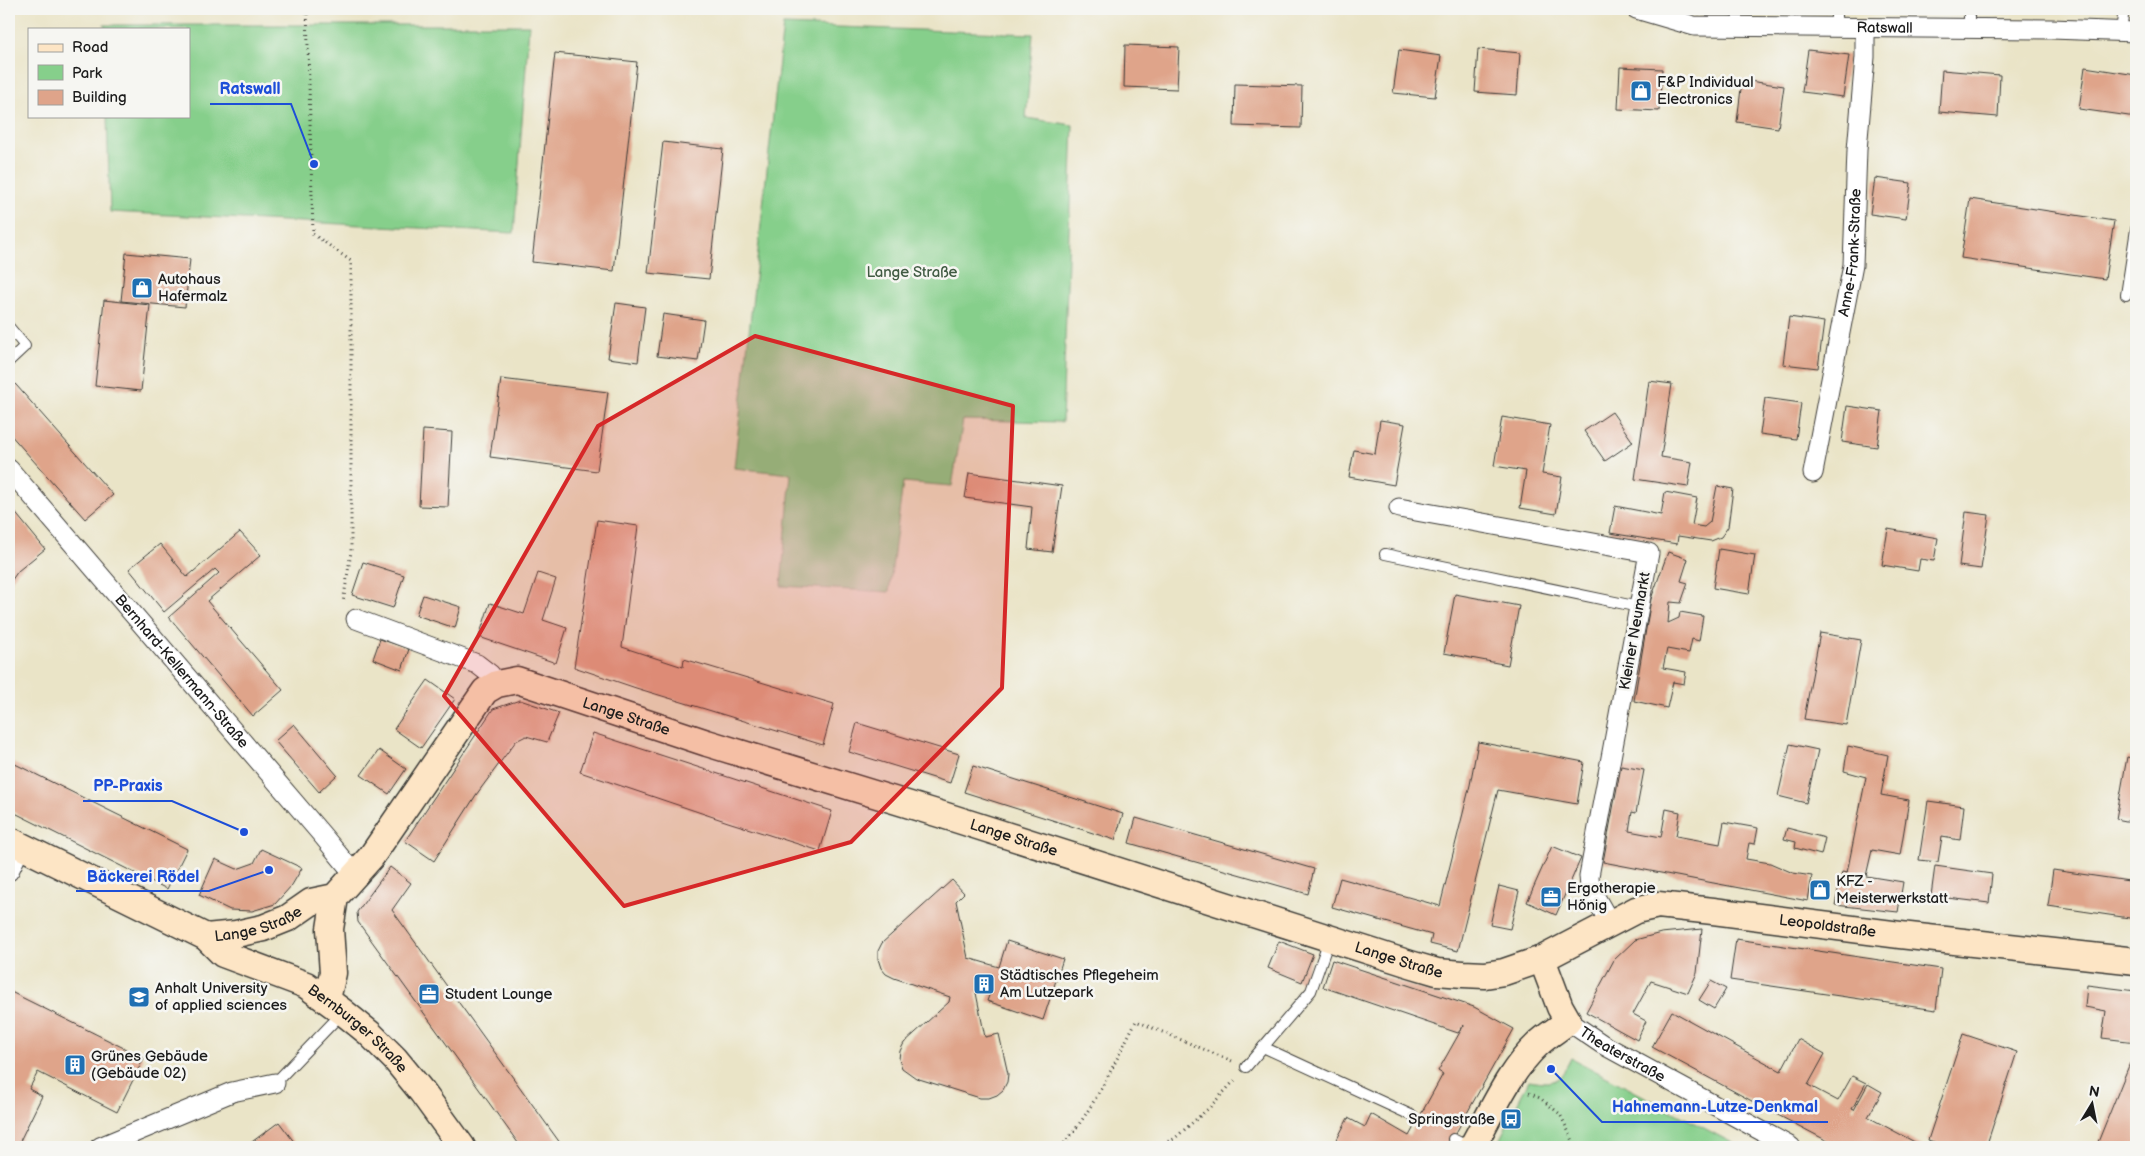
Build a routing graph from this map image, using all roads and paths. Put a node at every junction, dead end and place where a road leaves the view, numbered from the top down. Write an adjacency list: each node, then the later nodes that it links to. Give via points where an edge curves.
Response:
1 (307, 9): 19 (path, via 313,234 351,261 350,552 342,610)
2 (1636, 9): 6 (street, Ratswall, via 1694,26)
3 (1836, 9): 6 (lane)
4 (1969, 9): 8 (lane)
5 (2124, 9): 9 (lane)
6 (1836, 28): 7 (street, Ratswall)
7 (1865, 29): 8 (street, Ratswall); 15 (street, Anne-Frank-Straße, via 1852,265)
8 (1969, 29): 9 (street, Ratswall)
9 (2128, 31)
10 (2136, 229): 11 (lane)
11 (2126, 295)
12 (9, 327): 13 (lane, via 25,346)
13 (9, 361)
14 (9, 469): 23 (street, Bernhard-Kellermann-Straße)
15 (1813, 473)
16 (1399, 508): 18 (street, Kleiner Neumarkt, via 1648,553)
17 (1385, 554): 18 (lane)
18 (1639, 606): 25 (street, Kleiner Neumarkt, via 1589,876 1590,888)
19 (356, 618): 20 (street, via 477,664)
20 (497, 684): 23 (main road, via 485,691 475,703 371,857); 27 (main road, Lange Straße, via 517,680 525,682 707,743)
21 (15, 843): 22 (street); 26 (main road, Bernburger Straße)
22 (9, 871)
23 (355, 875): 24 (main road)
24 (334, 897): 26 (main road, Lange Straße, via 311,902 288,918 263,928); 30 (main road, via 330,929)
25 (1610, 923): 28 (main road, Leopoldstraße); 29 (main road, Leopoldstraße, via 1646,907 1671,905)
26 (206, 937): 30 (main road, Bernburger Straße, via 223,954 306,986)
27 (1329, 939): 28 (main road, Lange Straße, via 1437,972 1485,975); 32 (lane, via 1312,991)
28 (1536, 961): 31 (main road, Theaterstraße)
29 (2136, 961)
30 (335, 1006): 35 (lane); 39 (main road, Bernburger Straße, via 395,1059)
31 (1568, 1021): 34 (main road, via 1539,1042); 43 (street, Theaterstraße, via 1602,1044)
32 (1263, 1047): 33 (lane); 36 (lane)
33 (1246, 1067): 40 (path, via 1136,1021 1081,1122); 41 (path, via 1209,1108 1174,1139)
34 (1508, 1081): 37 (main road); 42 (path, via 1540,1098 1560,1114)
35 (274, 1083): 38 (street, via 232,1092)
36 (1413, 1116)
37 (1465, 1144)
38 (100, 1147)
39 (462, 1147)
40 (1061, 1147)
41 (1154, 1147)
42 (1576, 1147)
43 (1791, 1147)

